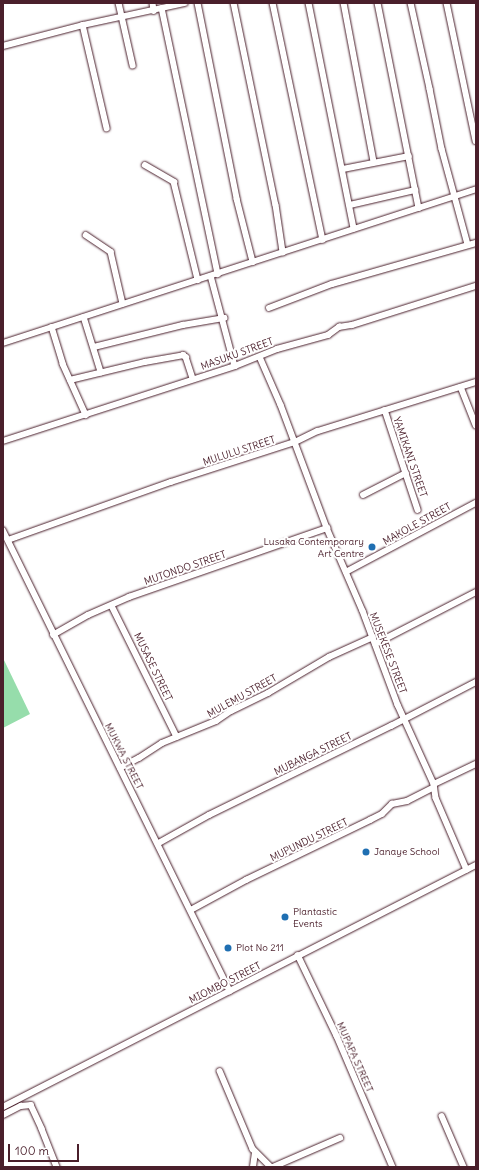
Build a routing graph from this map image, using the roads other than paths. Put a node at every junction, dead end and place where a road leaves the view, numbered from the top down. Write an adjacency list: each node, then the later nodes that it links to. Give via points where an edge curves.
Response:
1 (118, 3): 14 (street)
2 (153, 3): 13 (street)
3 (185, 3): 12 (street)
4 (198, 3): 35 (street, via 234,184)
5 (234, 3): 34 (street, via 276,205)
6 (273, 3): 31 (street)
7 (309, 3): 23 (street)
8 (344, 3): 21 (street)
9 (378, 3): 20 (street)
10 (411, 3): 26 (street)
11 (447, 3): 19 (street)
12 (162, 8): 13 (street); 36 (street)
13 (154, 11): 14 (street)
14 (121, 17): 15 (street); 17 (street)
15 (83, 25): 16 (street); 18 (street)
16 (3, 46)
17 (134, 65)
18 (107, 128)
19 (476, 141)
20 (409, 156): 21 (street); 25 (street)
21 (374, 162): 23 (street)
22 (145, 164): 38 (street, via 174,182)
23 (343, 169): 27 (street)
24 (476, 189): 26 (street)
25 (415, 190): 27 (street); 28 (street)
26 (453, 196): 28 (street); 33 (street)
27 (350, 205): 29 (street)
28 (419, 208): 29 (street)
29 (354, 229): 31 (street)
30 (86, 235): 40 (street, via 111,252)
31 (324, 240): 34 (street)
32 (476, 243): 33 (street)
33 (468, 245): 41 (street, via 332,284)
34 (283, 252): 35 (street)
35 (253, 262): 36 (street)
36 (218, 274): 37 (street)
37 (211, 276): 38 (street); 43 (street)
38 (198, 280): 40 (street)
39 (476, 286): 47 (street, MASUKU STREET, via 339,327 328,335)
40 (123, 304): 42 (street)
41 (269, 308)
42 (84, 317): 44 (street); 46 (street)
43 (224, 318): 46 (street, via 183,325); 48 (street)
44 (52, 327): 45 (street); 51 (street)
45 (3, 343)
46 (94, 347): 49 (street)
47 (260, 356): 48 (street, MASUKU STREET); 58 (street, MUSEKESE STREET)
48 (235, 366): 50 (street, MASUKU STREET)
49 (101, 372): 50 (street, via 183,355); 51 (street)
50 (193, 379): 55 (street, MASUKU STREET)
51 (70, 380): 55 (street)
52 (476, 382): 53 (street, MULULU STREET)
53 (461, 387): 54 (street, MULULU STREET); 56 (street)
54 (385, 410): 58 (street, MULULU STREET, via 318,431); 59 (street, YAMIKANI STREET)
55 (86, 415): 57 (street, MASUKU STREET)
56 (476, 425)
57 (3, 441)
58 (294, 442): 63 (street, MUSEKESE STREET); 65 (street, MULULU STREET, via 171,482)
59 (406, 473): 60 (street); 62 (street, YAMIKANI STREET)
60 (364, 495)
61 (476, 503): 66 (street, MAKOLE STREET)
62 (418, 510)
63 (327, 528): 66 (street, MUSEKESE STREET); 68 (street, MUTONDO STREET, via 129,597)
64 (3, 530): 65 (street, MUKWA STREET)
65 (8, 540): 69 (street, MUKWA STREET)
66 (346, 572): 70 (street, MUSEKESE STREET)
67 (476, 592): 71 (street)
68 (112, 606): 69 (street, MUTONDO STREET, via 88,615); 74 (street, MUSASE STREET)
69 (54, 635): 76 (street, MUKWA STREET)
70 (373, 637): 71 (street, MUSEKESE STREET); 74 (street, MULEMU STREET, via 329,657 211,724)
71 (375, 644): 73 (street, MUSEKESE STREET)
72 (476, 682): 73 (street, MUBANGA STREET)
73 (405, 719): 77 (street, MUSEKESE STREET); 78 (street, MUBANGA STREET, via 208,815)
74 (177, 737): 76 (street, MULEMU STREET)
75 (476, 764): 77 (street, MUPUNDU STREET)
76 (120, 768): 78 (street, MUKWA STREET)
77 (434, 785): 80 (street, MUSEKESE STREET, via 436,798); 81 (street, MUPUNDU STREET, via 407,801 392,804 382,814)
78 (158, 843): 81 (street, MUKWA STREET)
79 (476, 865): 80 (street, MIOMBO STREET)
80 (467, 870): 82 (street, MIOMBO STREET)
81 (190, 910): 83 (street, MUKWA STREET)
82 (298, 955): 83 (street, MIOMBO STREET); 93 (street, MUPAPA STREET, via 337,1036)
83 (230, 991): 85 (street, MIOMBO STREET)
84 (220, 1071): 89 (street)
85 (3, 1107)
86 (3, 1115): 90 (street, via 21,1106 31,1105)
87 (442, 1116): 94 (street)
88 (340, 1138): 92 (street)
89 (256, 1153): 91 (street); 92 (street)
90 (57, 1167)
91 (253, 1167)
92 (272, 1167)
93 (393, 1167)
94 (464, 1167)

